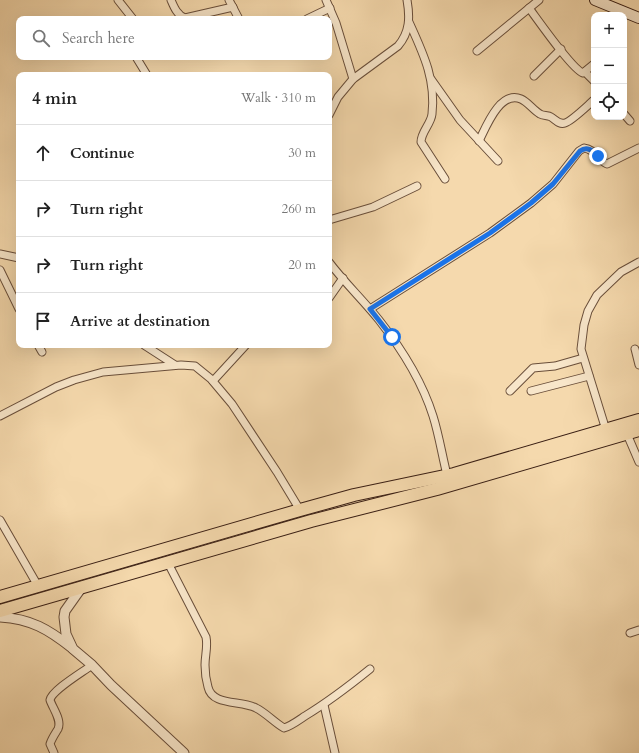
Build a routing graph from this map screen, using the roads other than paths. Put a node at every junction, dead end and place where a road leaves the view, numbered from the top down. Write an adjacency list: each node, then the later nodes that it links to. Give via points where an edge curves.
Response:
1 (119, 0): 11 (street)
2 (171, 0): 12 (street)
3 (229, 0): 8 (street)
4 (326, 0): 9 (street)
5 (407, 0): 17 (street)
6 (539, 0): 10 (street)
7 (595, 0): 16 (main road)
8 (233, 7): 13 (street); 14 (street)
9 (330, 8): 15 (street); 26 (street)
10 (529, 8): 18 (street); 19 (street)
11 (131, 16)
12 (179, 16)
13 (194, 16)
14 (238, 16)
15 (313, 16)
16 (639, 18)
17 (409, 22): 26 (street, via 406,34 398,46); 27 (street)
18 (560, 49): 23 (street, via 580,72); 24 (street)
19 (477, 51)
20 (138, 60): 22 (street)
21 (591, 67): 23 (street)
22 (145, 72)
23 (585, 72): 25 (street)
24 (534, 76)
25 (591, 78)
26 (354, 79): 29 (street, via 338,97)
27 (432, 79): 32 (street, via 460,120); 35 (street, via 431,120 421,142)
28 (591, 103): 32 (street, via 562,124 551,117 539,114 522,99 516,97 504,100 495,110)
29 (332, 109)
30 (627, 118): 31 (street)
31 (630, 121)
32 (479, 141): 34 (street)
33 (639, 148): 46 (street, via 607,164 592,150 584,148 553,184 531,203 490,233)
34 (498, 161)
35 (445, 179)
36 (417, 186): 37 (street, via 373,206)
37 (332, 219)
38 (0, 254): 39 (street)
39 (16, 257)
40 (639, 262): 52 (street, via 621,272 597,295 584,325 581,342)
41 (332, 265): 43 (street)
42 (0, 270): 45 (street)
43 (343, 278): 44 (street); 46 (street)
44 (332, 294)
45 (16, 303)
46 (370, 309): 65 (street, via 398,346 425,394)
47 (40, 348): 51 (street)
48 (149, 348): 53 (street)
49 (243, 348): 56 (street)
50 (634, 349): 54 (street)
51 (42, 352)
52 (583, 358): 55 (street); 57 (street, via 555,366 533,368)
53 (175, 365): 56 (street, via 196,366); 59 (street, via 115,370 74,380)
54 (639, 365)
55 (589, 376): 58 (street); 61 (street)
56 (213, 381): 66 (street, via 232,404)
57 (510, 391)
58 (531, 391)
59 (0, 416)
60 (639, 420): 61 (highway)
61 (606, 430): 65 (highway)
62 (639, 430): 63 (highway)
63 (627, 434): 64 (street); 68 (highway, via 437,489)
64 (639, 462)
65 (447, 475): 66 (highway)
66 (303, 509): 68 (highway); 70 (highway)
67 (0, 520): 70 (street)
68 (311, 520): 69 (highway)
69 (168, 562): 71 (highway); 80 (street, via 206,637 207,686 212,696 250,705 284,728)
70 (38, 586): 72 (highway)
71 (82, 587): 73 (highway); 77 (street, via 64,617 66,634)
72 (0, 597)
73 (0, 610)
74 (0, 617): 77 (street, via 21,619 40,626)
75 (639, 630): 76 (street)
76 (630, 633)
77 (73, 649): 78 (street)
78 (92, 665): 81 (street, via 50,698 59,724 50,744); 82 (street)
79 (370, 669): 80 (street)
80 (324, 705): 83 (street)
81 (54, 753)
82 (184, 753)
83 (335, 753)

